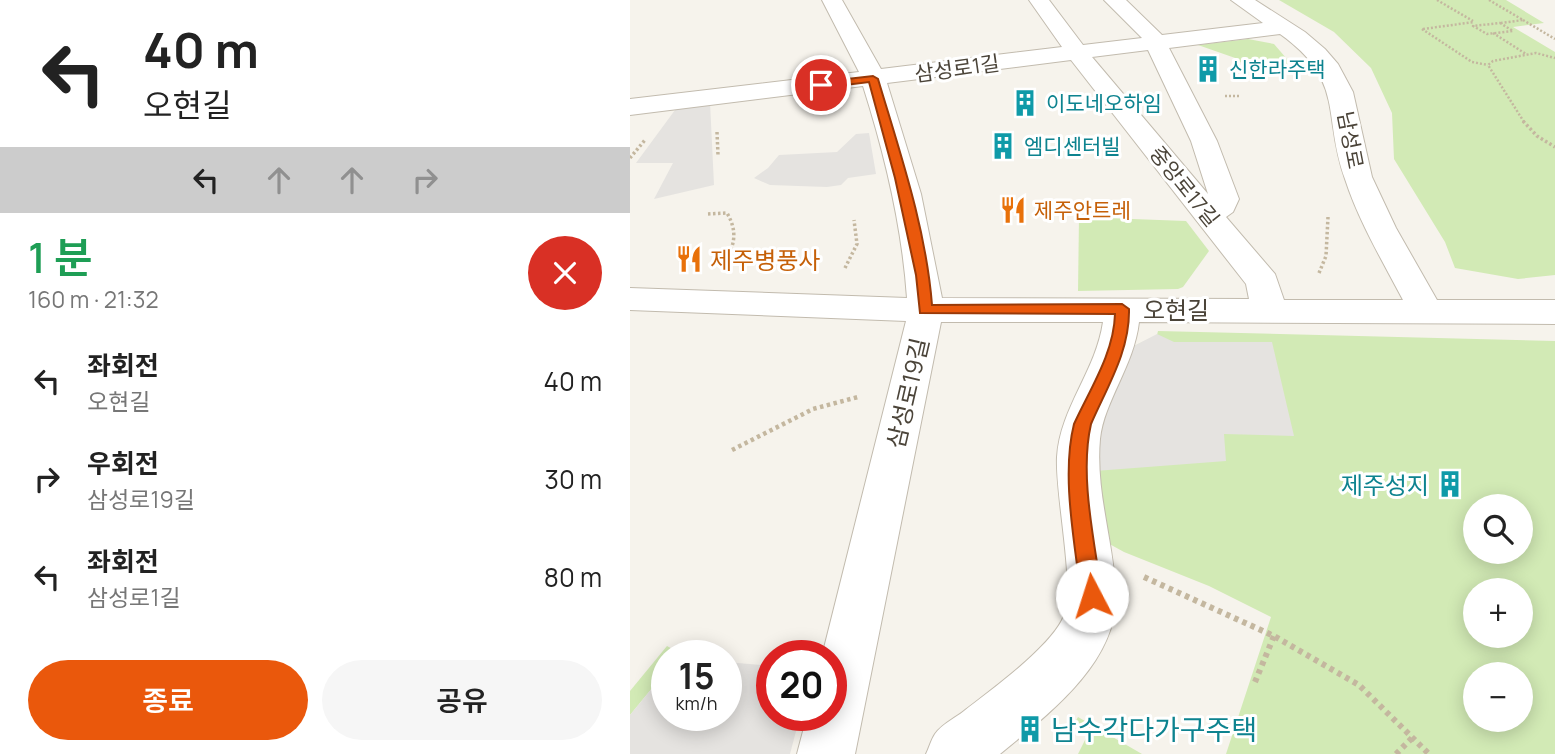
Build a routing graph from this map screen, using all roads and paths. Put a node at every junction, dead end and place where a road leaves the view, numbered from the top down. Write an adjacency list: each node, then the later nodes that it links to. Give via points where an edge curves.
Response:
1 (832, 0): 19 (street, 삼성로19길)
2 (1039, 0): 15 (street, 중앙로17길)
3 (1114, 0): 14 (street)
4 (1241, 0): 11 (street, 남성로)
5 (1437, 0): 8 (path)
6 (1489, 0): 7 (path)
7 (1523, 20): 9 (path); 13 (path)
8 (1474, 22): 10 (path); 18 (path, via 1422,29 1472,62)
9 (1500, 23): 10 (path); 12 (path, via 1513,31)
10 (1480, 25): 12 (path, via 1473,26)
11 (1284, 27): 14 (street, 삼성로1길); 31 (street, 남성로, via 1312,48 1331,71 1349,119 1350,150 1359,178)
12 (1493, 33): 16 (path)
13 (1555, 39)
14 (1157, 44): 15 (street, 삼성로1길); 24 (street, via 1219,181 1222,206)
15 (1078, 53): 19 (street, 삼성로1길); 24 (street, 중앙로17길)
16 (1527, 54): 17 (path); 18 (path)
17 (1555, 58)
18 (1488, 65): 21 (path, via 1527,128)
19 (873, 79): 20 (street, 삼성로1길); 29 (street, 삼성로19길, via 904,190)
20 (630, 107)
21 (1555, 147)
22 (1329, 204): 25 (path, via 1326,256)
23 (708, 214): 27 (path, via 727,213 736,239)
24 (1208, 215): 30 (street, 중앙로17길, via 1263,282)
25 (1317, 279)
26 (630, 299): 27 (street, 오현길)
27 (695, 302): 29 (street, 오현길)
28 (1122, 309): 29 (street, 오현길); 30 (street, 오현길); 40 (street, via 1116,350 1079,436 1090,617 1073,651)
29 (926, 310): 33 (street, 삼성로19길)
30 (1269, 310): 31 (street, 오현길)
31 (1426, 311): 32 (street, 오현길)
32 (1555, 312)
33 (908, 392): 34 (path, via 833,402 791,418); 39 (street, 삼성로19길)
34 (732, 450)
35 (1141, 576): 36 (path)
36 (1274, 636): 37 (path); 38 (path, via 1359,685)
37 (1255, 682)
38 (1413, 737): 41 (path); 42 (path)
39 (826, 754)
40 (955, 754)
41 (1396, 754)
42 (1429, 754)

